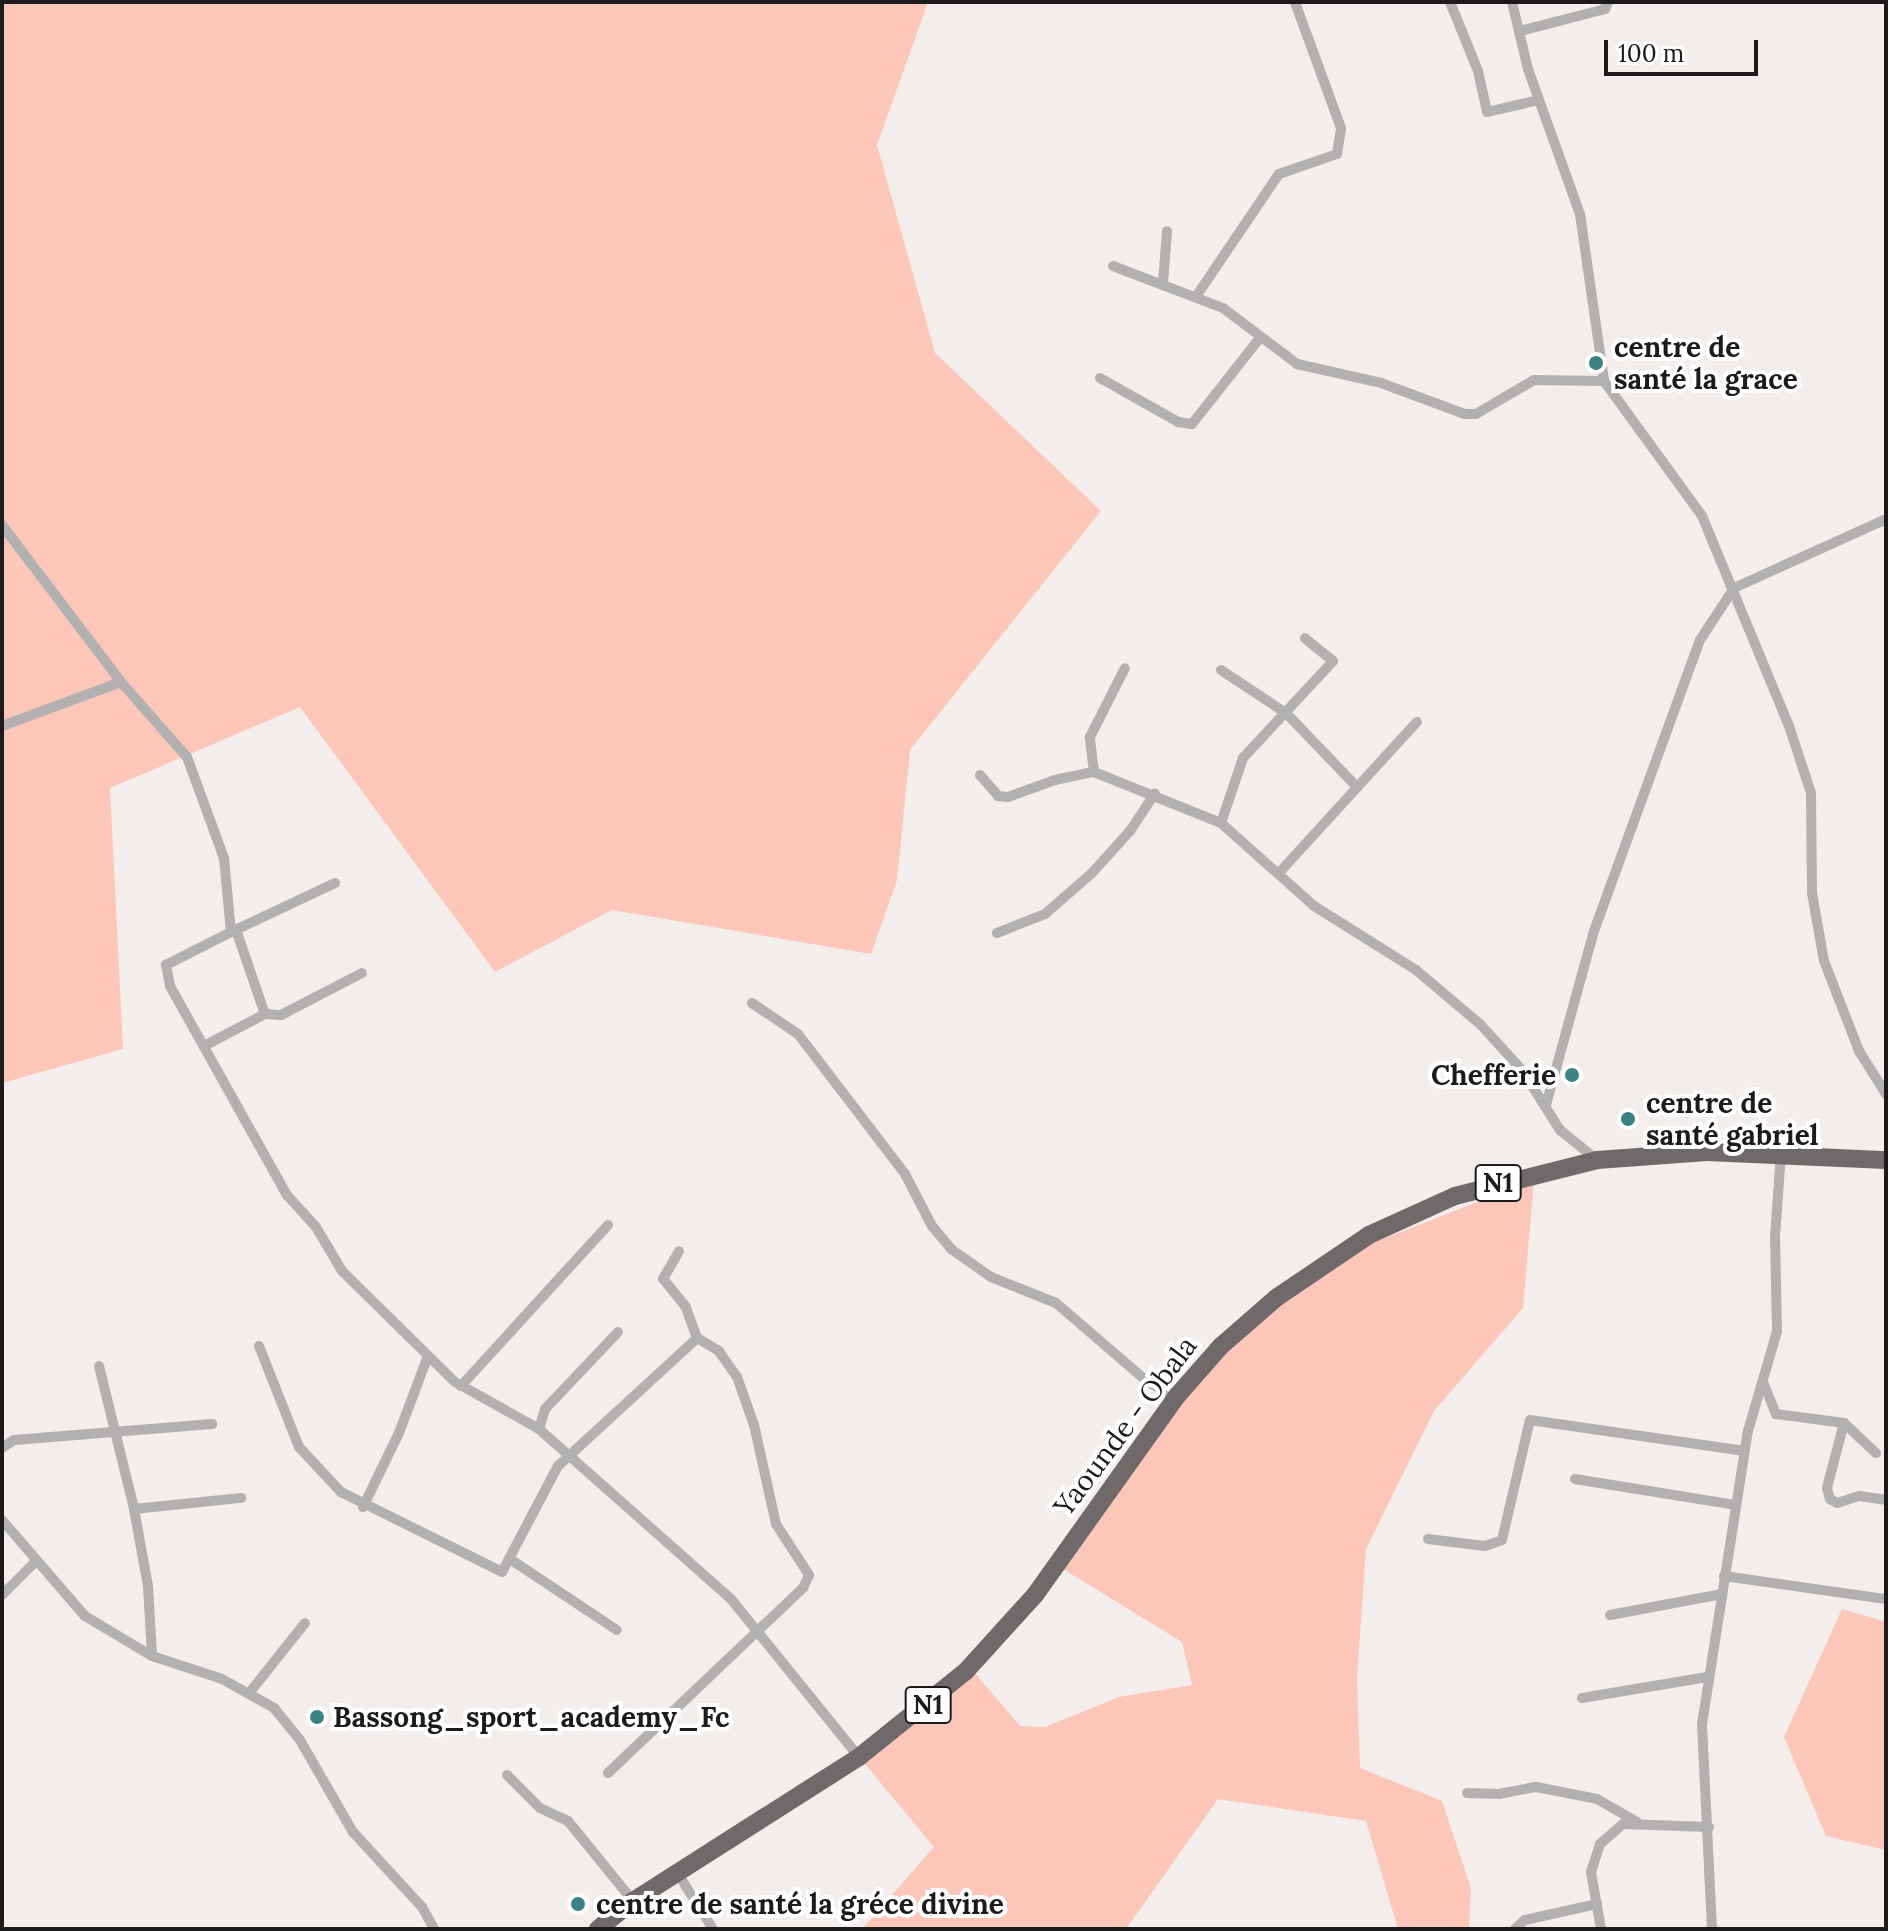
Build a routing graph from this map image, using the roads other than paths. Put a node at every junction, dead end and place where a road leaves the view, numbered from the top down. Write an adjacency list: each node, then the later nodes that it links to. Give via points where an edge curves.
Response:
1 (1295, 2): 10 (street, via 1341,128 1337,154 1279,174)
2 (1450, 2): 6 (street, via 1478,71 1487,112)
3 (1512, 2): 5 (street)
4 (1608, 2): 5 (street, via 1605,9)
5 (1520, 31): 6 (street)
6 (1539, 100): 13 (street, via 1580,214)
7 (1167, 231): 9 (street)
8 (1113, 266): 9 (street)
9 (1163, 283): 10 (street)
10 (1197, 295): 11 (street)
11 (1260, 338): 12 (street, via 1192,424 1178,422); 13 (street, via 1297,364 1381,383 1465,414 1476,414 1534,380)
12 (1100, 378)
13 (1604, 381): 16 (street, via 1702,516)
14 (1886, 519): 16 (street)
15 (2, 525): 20 (street)
16 (1734, 588): 37 (street, via 1806,771 1812,893 1824,961 1859,1051); 38 (street, via 1700,640 1634,813 1584,961)
17 (1305, 638): 21 (street, via 1333,661)
18 (1125, 668): 24 (street, via 1090,737)
19 (1221, 670): 21 (street)
20 (121, 682): 23 (street); 31 (street, via 187,757 224,858)
21 (1286, 713): 26 (street); 28 (street, via 1243,758)
22 (1417, 722): 26 (street)
23 (2, 726)
24 (1094, 772): 25 (street, via 1008,797 998,796); 27 (street)
25 (980, 775)
26 (1357, 787): 29 (street)
27 (1155, 793): 28 (street); 32 (street, via 1092,873 1045,914)
28 (1221, 823): 29 (street)
29 (1278, 874): 38 (street, via 1314,906 1389,951 1458,1005 1502,1047)
30 (335, 883): 31 (street)
31 (233, 931): 35 (street); 36 (street, via 166,965 182,1013)
32 (997, 933)
33 (362, 973): 35 (street, via 281,1015)
34 (752, 1003): 51 (street, via 798,1034 905,1174 951,1249 991,1277 1056,1303 1149,1383)
35 (265, 1014): 36 (street)
36 (204, 1046): 47 (street, via 287,1195 316,1227 342,1271)
37 (1886, 1094)
38 (1546, 1105): 40 (street, via 1560,1130)
39 (1781, 1153): 40 (highway, Yaounde - Obala / N1, via 1649,1154); 41 (highway, Yaounde - Obala / N1); 49 (street, via 1775,1237 1780,1307)
40 (1597, 1160): 51 (highway, Yaounde - Obala / N1, via 1455,1196 1369,1235 1276,1298 1221,1346)
41 (1886, 1160)
42 (608, 1225): 50 (street)
43 (679, 1251): 45 (street, via 663,1279 686,1307)
44 (618, 1332): 54 (street, via 545,1409)
45 (697, 1338): 59 (street); 77 (street, via 719,1351 737,1377 776,1524 809,1575 803,1588)
46 (259, 1346): 64 (street, via 299,1447 341,1492)
47 (428, 1356): 50 (street); 64 (street)
48 (99, 1366): 55 (street)
49 (1763, 1382): 52 (street, via 1776,1414); 57 (street)
50 (461, 1386): 54 (street)
51 (1177, 1396): 82 (highway, Yaounde - Obala / N1, via 1035,1595 999,1637 927,1706)
52 (1844, 1423): 58 (street); 62 (street, via 1827,1488 1830,1499)
53 (212, 1424): 55 (street)
54 (539, 1429): 59 (street)
55 (113, 1433): 56 (street, via 14,1440); 65 (street)
56 (2, 1448)
57 (1745, 1451): 63 (street); 67 (street, via 1530,1420 1502,1540 1485,1546)
58 (1876, 1453)
59 (571, 1457): 68 (street, via 558,1466); 77 (street, via 731,1599)
60 (1575, 1479): 63 (street)
61 (241, 1498): 65 (street)
62 (1886, 1500)
63 (1735, 1505): 70 (street)
64 (363, 1507): 68 (street, via 502,1572)
65 (134, 1509): 78 (street, via 148,1586)
66 (2, 1520): 69 (street)
67 (1428, 1539)
68 (510, 1559): 76 (street)
69 (34, 1563): 72 (street); 78 (street, via 85,1616)
70 (1724, 1576): 71 (street); 73 (street)
71 (1722, 1594): 74 (street); 79 (street)
72 (2, 1595)
73 (1886, 1599)
74 (1610, 1615)
75 (305, 1623): 80 (street)
76 (617, 1630)
77 (757, 1631): 82 (street); 83 (street)
78 (152, 1656): 80 (street)
79 (1707, 1677): 81 (street); 87 (street, via 1701,1764)
80 (250, 1692): 91 (street, via 274,1708 300,1740 353,1832 422,1907)
81 (1582, 1698)
82 (859, 1757): 88 (highway, Yaounde - Obala / N1)
83 (608, 1773)
84 (507, 1775): 89 (street, via 540,1808 568,1821)
85 (1467, 1793): 86 (street, via 1536,1787 1597,1799)
86 (1639, 1823): 87 (street); 90 (street, via 1623,1824 1600,1844 1591,1872)
87 (1709, 1827): 96 (street)
88 (678, 1874): 89 (highway, Yaounde - Obala / N1); 93 (street)
89 (633, 1901): 92 (highway, Yaounde - Obala / N1)
90 (1597, 1904): 94 (street, via 1525,1920); 95 (street)
91 (434, 1929)
92 (598, 1929)
93 (713, 1929)
94 (1515, 1929)
95 (1601, 1929)
96 (1712, 1929)

